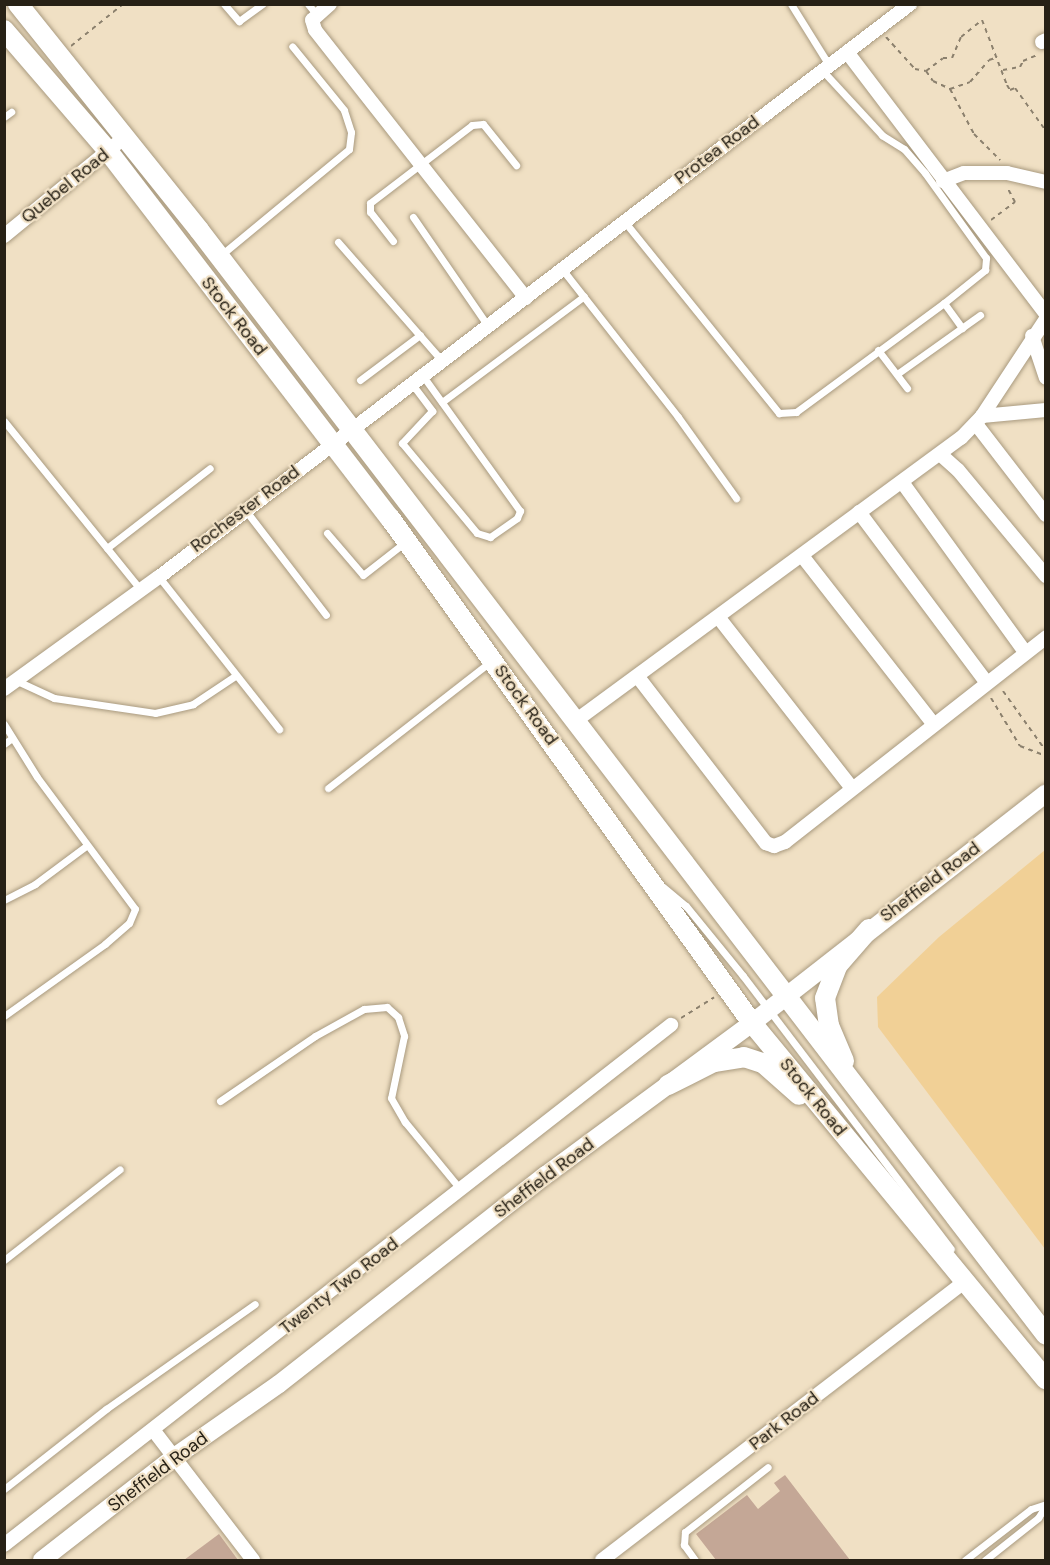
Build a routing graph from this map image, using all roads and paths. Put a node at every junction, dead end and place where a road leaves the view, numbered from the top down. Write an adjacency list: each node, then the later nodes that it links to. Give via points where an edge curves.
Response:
1 (18, 4): 14 (main road, Stock Road)
2 (123, 4): 14 (path)
3 (224, 4): 4 (lane, via 239,21)
4 (262, 4)
5 (330, 4): 8 (street)
6 (791, 4): 16 (lane)
7 (910, 4): 9 (street, Protea Road)
8 (312, 10): 23 (street, via 315,30)
9 (878, 29): 13 (street, Protea Road); 18 (path, via 915,69)
10 (4, 30): 22 (main road, Stock Road)
11 (1043, 44): 17 (path, via 1020,68)
12 (292, 46): 34 (lane, via 344,110 351,132 349,149)
13 (847, 52): 16 (street, Protea Road); 26 (street)
14 (58, 56): 21 (main road, Stock Road)
15 (998, 56): 17 (path); 18 (path, via 982,20 961,37 952,58 943,58); 19 (path, via 989,60 970,82)
16 (826, 67): 29 (street, Protea Road); 38 (lane, via 882,135 904,149 925,173 986,258 985,270)
17 (1003, 70): 20 (path, via 1010,90 1015,88)
18 (926, 71): 19 (path, via 933,81)
19 (950, 89): 25 (path, via 974,134 997,156)
20 (1046, 131)
21 (125, 137): 22 (street, Quebel Road); 34 (main road, Stock Road)
22 (108, 151): 31 (street, Quebel Road); 58 (main road, Stock Road)
23 (422, 164): 24 (lane, via 477,124 488,129); 32 (lane, via 370,203 370,212); 37 (street)
24 (516, 165)
25 (1002, 173): 26 (street, via 964,173); 27 (street); 30 (path, via 1015,202)
26 (943, 181): 30 (street)
27 (1046, 182)
28 (413, 217): 42 (lane)
29 (624, 221): 35 (street, Protea Road); 46 (lane, via 779,413 796,412)
30 (977, 226): 39 (street)
31 (4, 236)
32 (393, 241)
33 (338, 242): 44 (lane)
34 (219, 256): 57 (main road, Stock Road)
35 (562, 269): 36 (lane); 37 (street, Protea Road)
36 (584, 297): 53 (lane); 62 (lane)
37 (526, 298): 42 (street, Protea Road)
38 (944, 303): 43 (lane); 46 (lane)
39 (1046, 314)
40 (980, 315): 43 (lane)
41 (1046, 319): 45 (street)
42 (489, 326): 47 (street, Protea Road)
43 (962, 327): 48 (lane)
44 (420, 335): 47 (lane); 50 (lane)
45 (1032, 336): 49 (street); 55 (street)
46 (878, 350): 48 (lane)
47 (442, 361): 51 (street, Protea Road)
48 (897, 374): 52 (lane)
49 (1046, 378)
50 (360, 380)
51 (418, 380): 53 (lane); 53 (lane, via 432,411 402,443 477,533 490,537 517,518 520,511); 57 (street, Protea Road)
52 (907, 388)
53 (442, 402)
54 (1046, 410): 55 (street)
55 (979, 420): 59 (street); 65 (street)
56 (4, 421): 68 (lane)
57 (351, 429): 58 (street, Rochester Road); 84 (main road, Stock Road)
58 (332, 442): 63 (street, Rochester Road); 67 (main road, Stock Road)
59 (940, 454): 61 (street); 70 (street, via 958,470)
60 (210, 468): 68 (lane)
61 (902, 482): 64 (street); 76 (street)
62 (736, 498)
63 (244, 509): 71 (street, Rochester Road); 73 (lane)
64 (859, 512): 69 (street); 80 (street)
65 (1046, 515)
66 (327, 533): 67 (lane, via 363,575)
67 (407, 541): 77 (main road, Stock Road)
68 (107, 548): 72 (lane)
69 (804, 557): 74 (street); 83 (street)
70 (1046, 576)
71 (159, 577): 72 (street, Rochester Road); 78 (lane)
72 (141, 590): 81 (street, Rochester Road)
73 (326, 615)
74 (719, 618): 79 (street); 91 (street)
75 (1046, 637): 76 (street)
76 (1025, 651): 80 (street)
77 (493, 659): 92 (lane); 100 (main road, Stock Road, via 645,875)
78 (235, 676): 81 (lane, via 192,704 156,713 54,698); 86 (lane)
79 (638, 677): 84 (street); 91 (street, via 770,846 785,842)
80 (983, 684): 83 (street); 90 (path, via 1020,746)
81 (10, 685)
82 (1003, 691): 89 (path)
83 (932, 722): 91 (street)
84 (574, 723): 98 (main road, Stock Road)
85 (4, 724): 87 (lane)
86 (279, 729)
87 (12, 738): 88 (lane); 94 (lane)
88 (4, 744)
89 (1046, 751)
90 (1046, 756)
91 (851, 787)
92 (328, 788)
93 (1046, 793): 96 (street, Sheffield Road)
94 (86, 846): 95 (lane, via 35,884); 99 (lane, via 135,909 133,918 105,944)
95 (4, 900)
96 (869, 929): 98 (street, Sheffield Road); 103 (main road, via 837,966 825,998 829,1026)
97 (719, 994): 101 (path)
98 (785, 997): 100 (street, Sheffield Road); 103 (main road, Stock Road)
99 (4, 1016)
100 (760, 1017): 102 (street, Sheffield Road); 105 (main road, Stock Road); 111 (lane, via 982,1289)
101 (671, 1025): 107 (street, Twenty Two Road)
102 (668, 1085): 105 (main road, via 714,1062 744,1057 763,1063); 115 (street, Sheffield Road, via 279,1384)
103 (857, 1088): 112 (main road, Stock Road)
104 (220, 1101): 107 (lane, via 344,1020 372,1006 387,1007 398,1017 404,1036 391,1098 405,1122)
105 (838, 1128): 109 (main road, Stock Road)
106 (120, 1169): 108 (lane)
107 (461, 1190): 114 (street, Twenty Two Road)
108 (4, 1260)
109 (966, 1281): 111 (main road, Stock Road); 122 (street, Park Road)
110 (255, 1304): 117 (lane, via 106,1409)
111 (1004, 1328): 113 (main road, Stock Road)
112 (1046, 1335)
113 (1046, 1380)
114 (154, 1431): 115 (street); 119 (street, Twenty Two Road)
115 (173, 1458): 120 (street, Sheffield Road); 121 (street)
116 (768, 1467): 123 (lane, via 684,1532 684,1545)
117 (4, 1489)
118 (1046, 1504): 124 (lane, via 1030,1509); 125 (lane, via 1038,1518)
119 (6, 1540)
120 (42, 1560)
121 (253, 1560)
122 (602, 1560)
123 (695, 1560)
124 (965, 1560)
125 (985, 1560)

